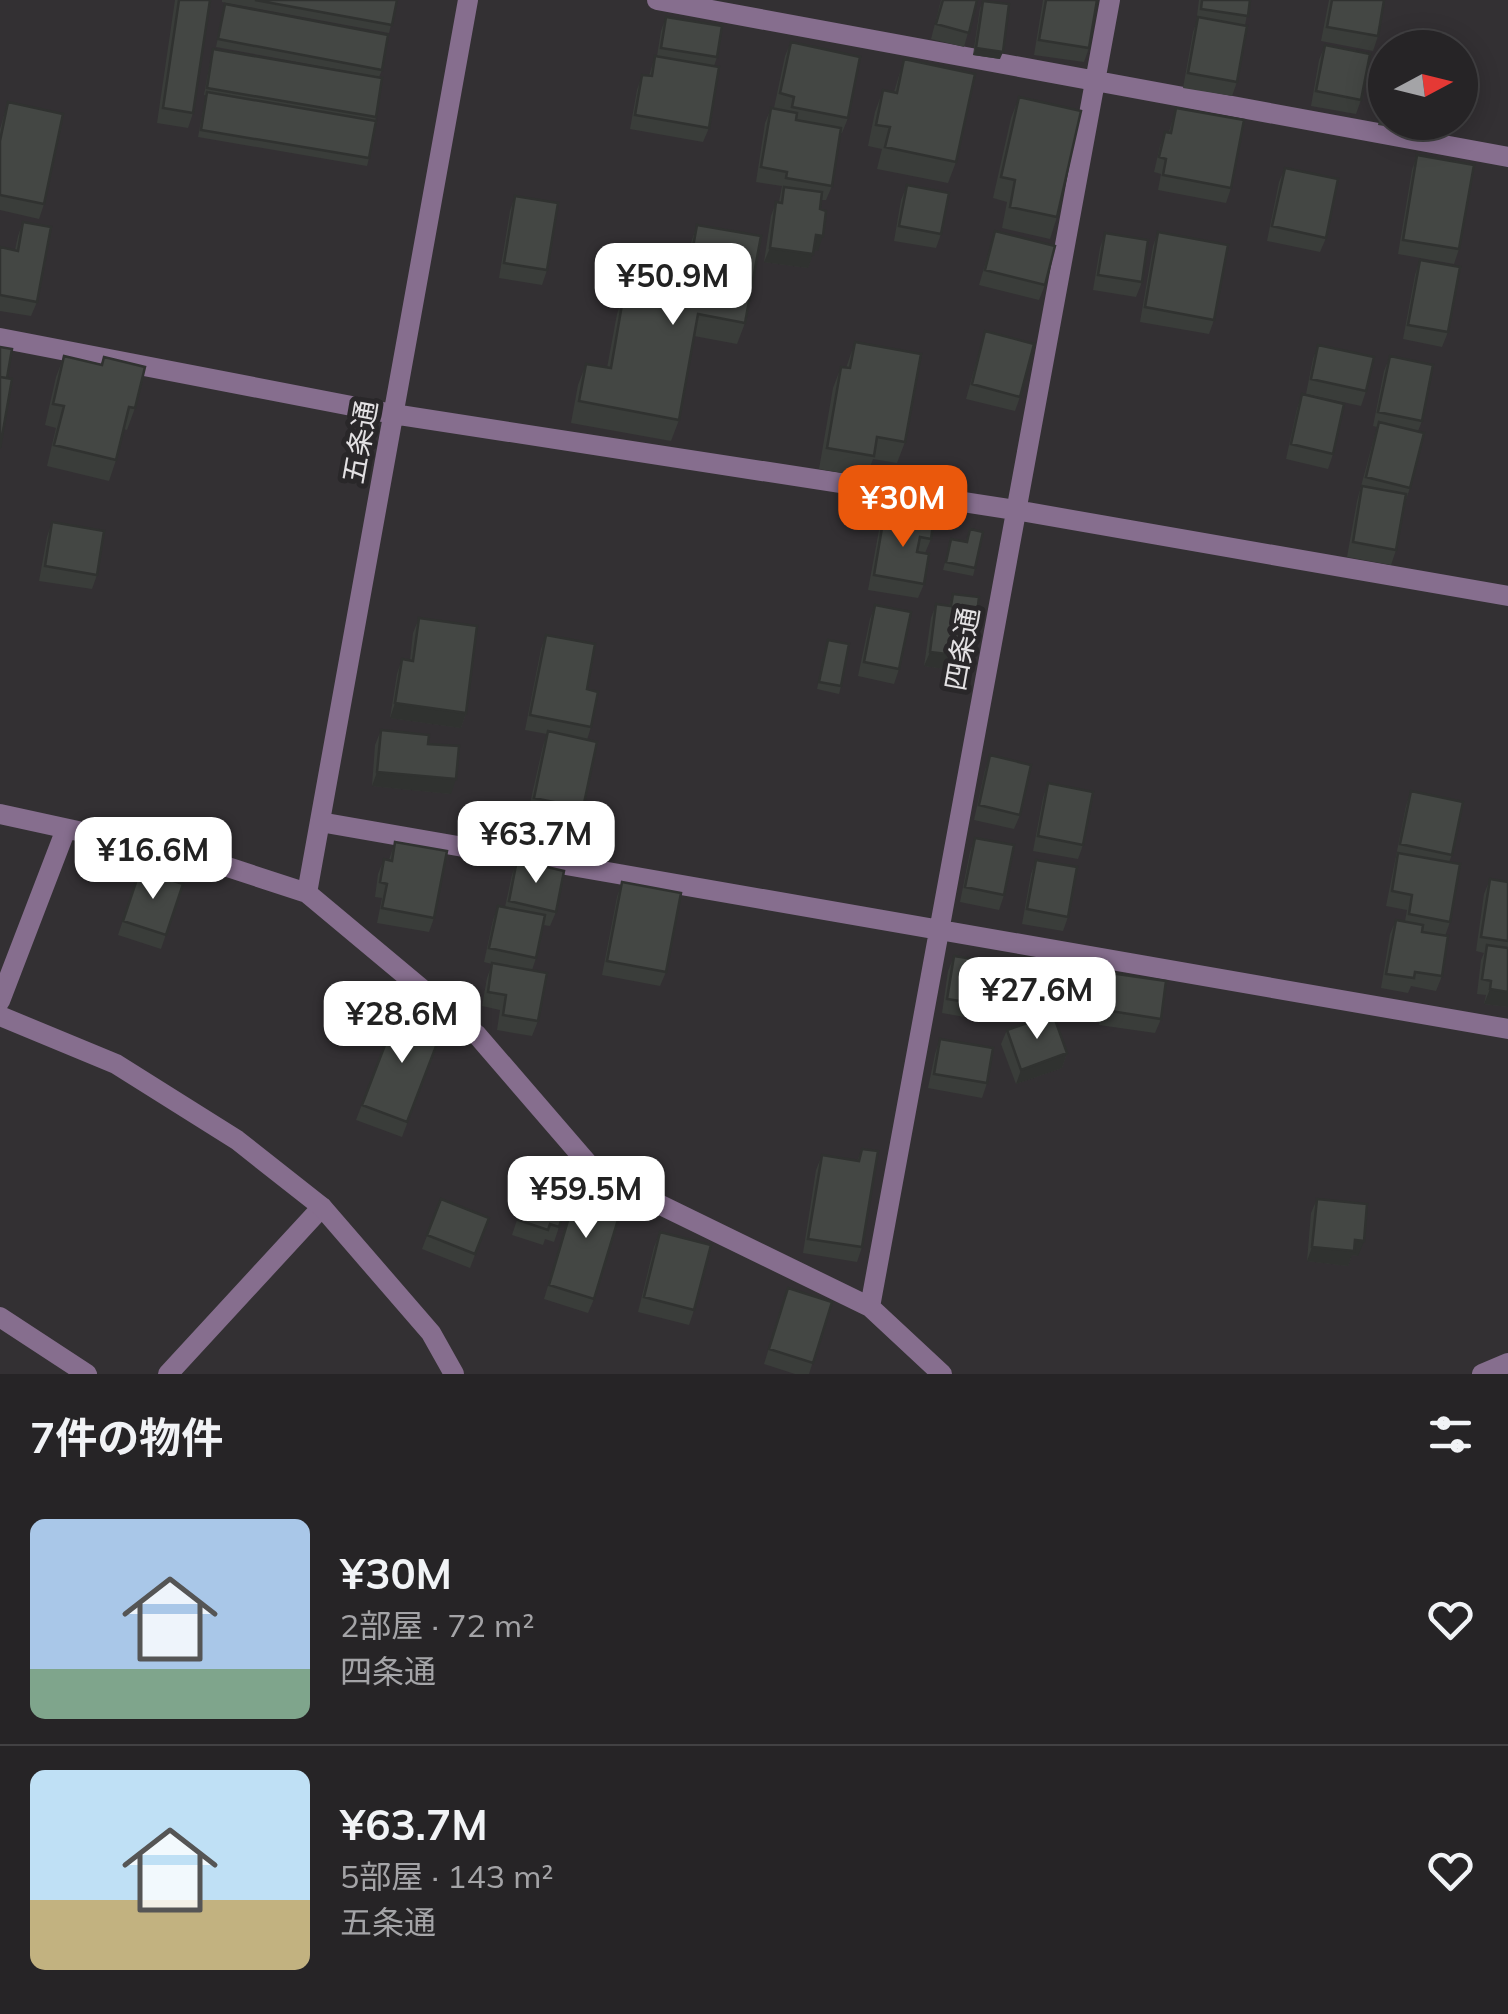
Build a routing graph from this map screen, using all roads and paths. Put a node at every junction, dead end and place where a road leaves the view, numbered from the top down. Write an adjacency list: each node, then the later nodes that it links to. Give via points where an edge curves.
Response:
1 (468, 0): 7 (street, 五条通)
2 (657, 0): 4 (street)
3 (1110, 0): 4 (street, 四条通)
4 (1093, 82): 5 (street); 8 (street, 四条通)
5 (1508, 157)
6 (0, 338): 7 (street)
7 (393, 414): 8 (street); 11 (street, 五条通)
8 (1014, 510): 9 (street); 14 (street, 四条通)
9 (1508, 596)
10 (0, 814): 12 (street)
11 (320, 822): 13 (street, 五条通); 14 (street)
12 (66, 828): 13 (street, via 197,857); 15 (street)
13 (307, 893): 19 (street, via 477,1034 597,1174)
14 (938, 930): 17 (street); 19 (street, 四条通)
15 (0, 1001)
16 (0, 1016): 18 (street, via 116,1064 236,1140)
17 (1508, 1029)
18 (322, 1207): 23 (street); 24 (street, via 430,1333)
19 (870, 1308): 25 (street)
20 (0, 1317): 22 (street)
21 (1508, 1363): 26 (street)
22 (86, 1374)
23 (168, 1374)
24 (454, 1374)
25 (942, 1374)
26 (1482, 1374)

